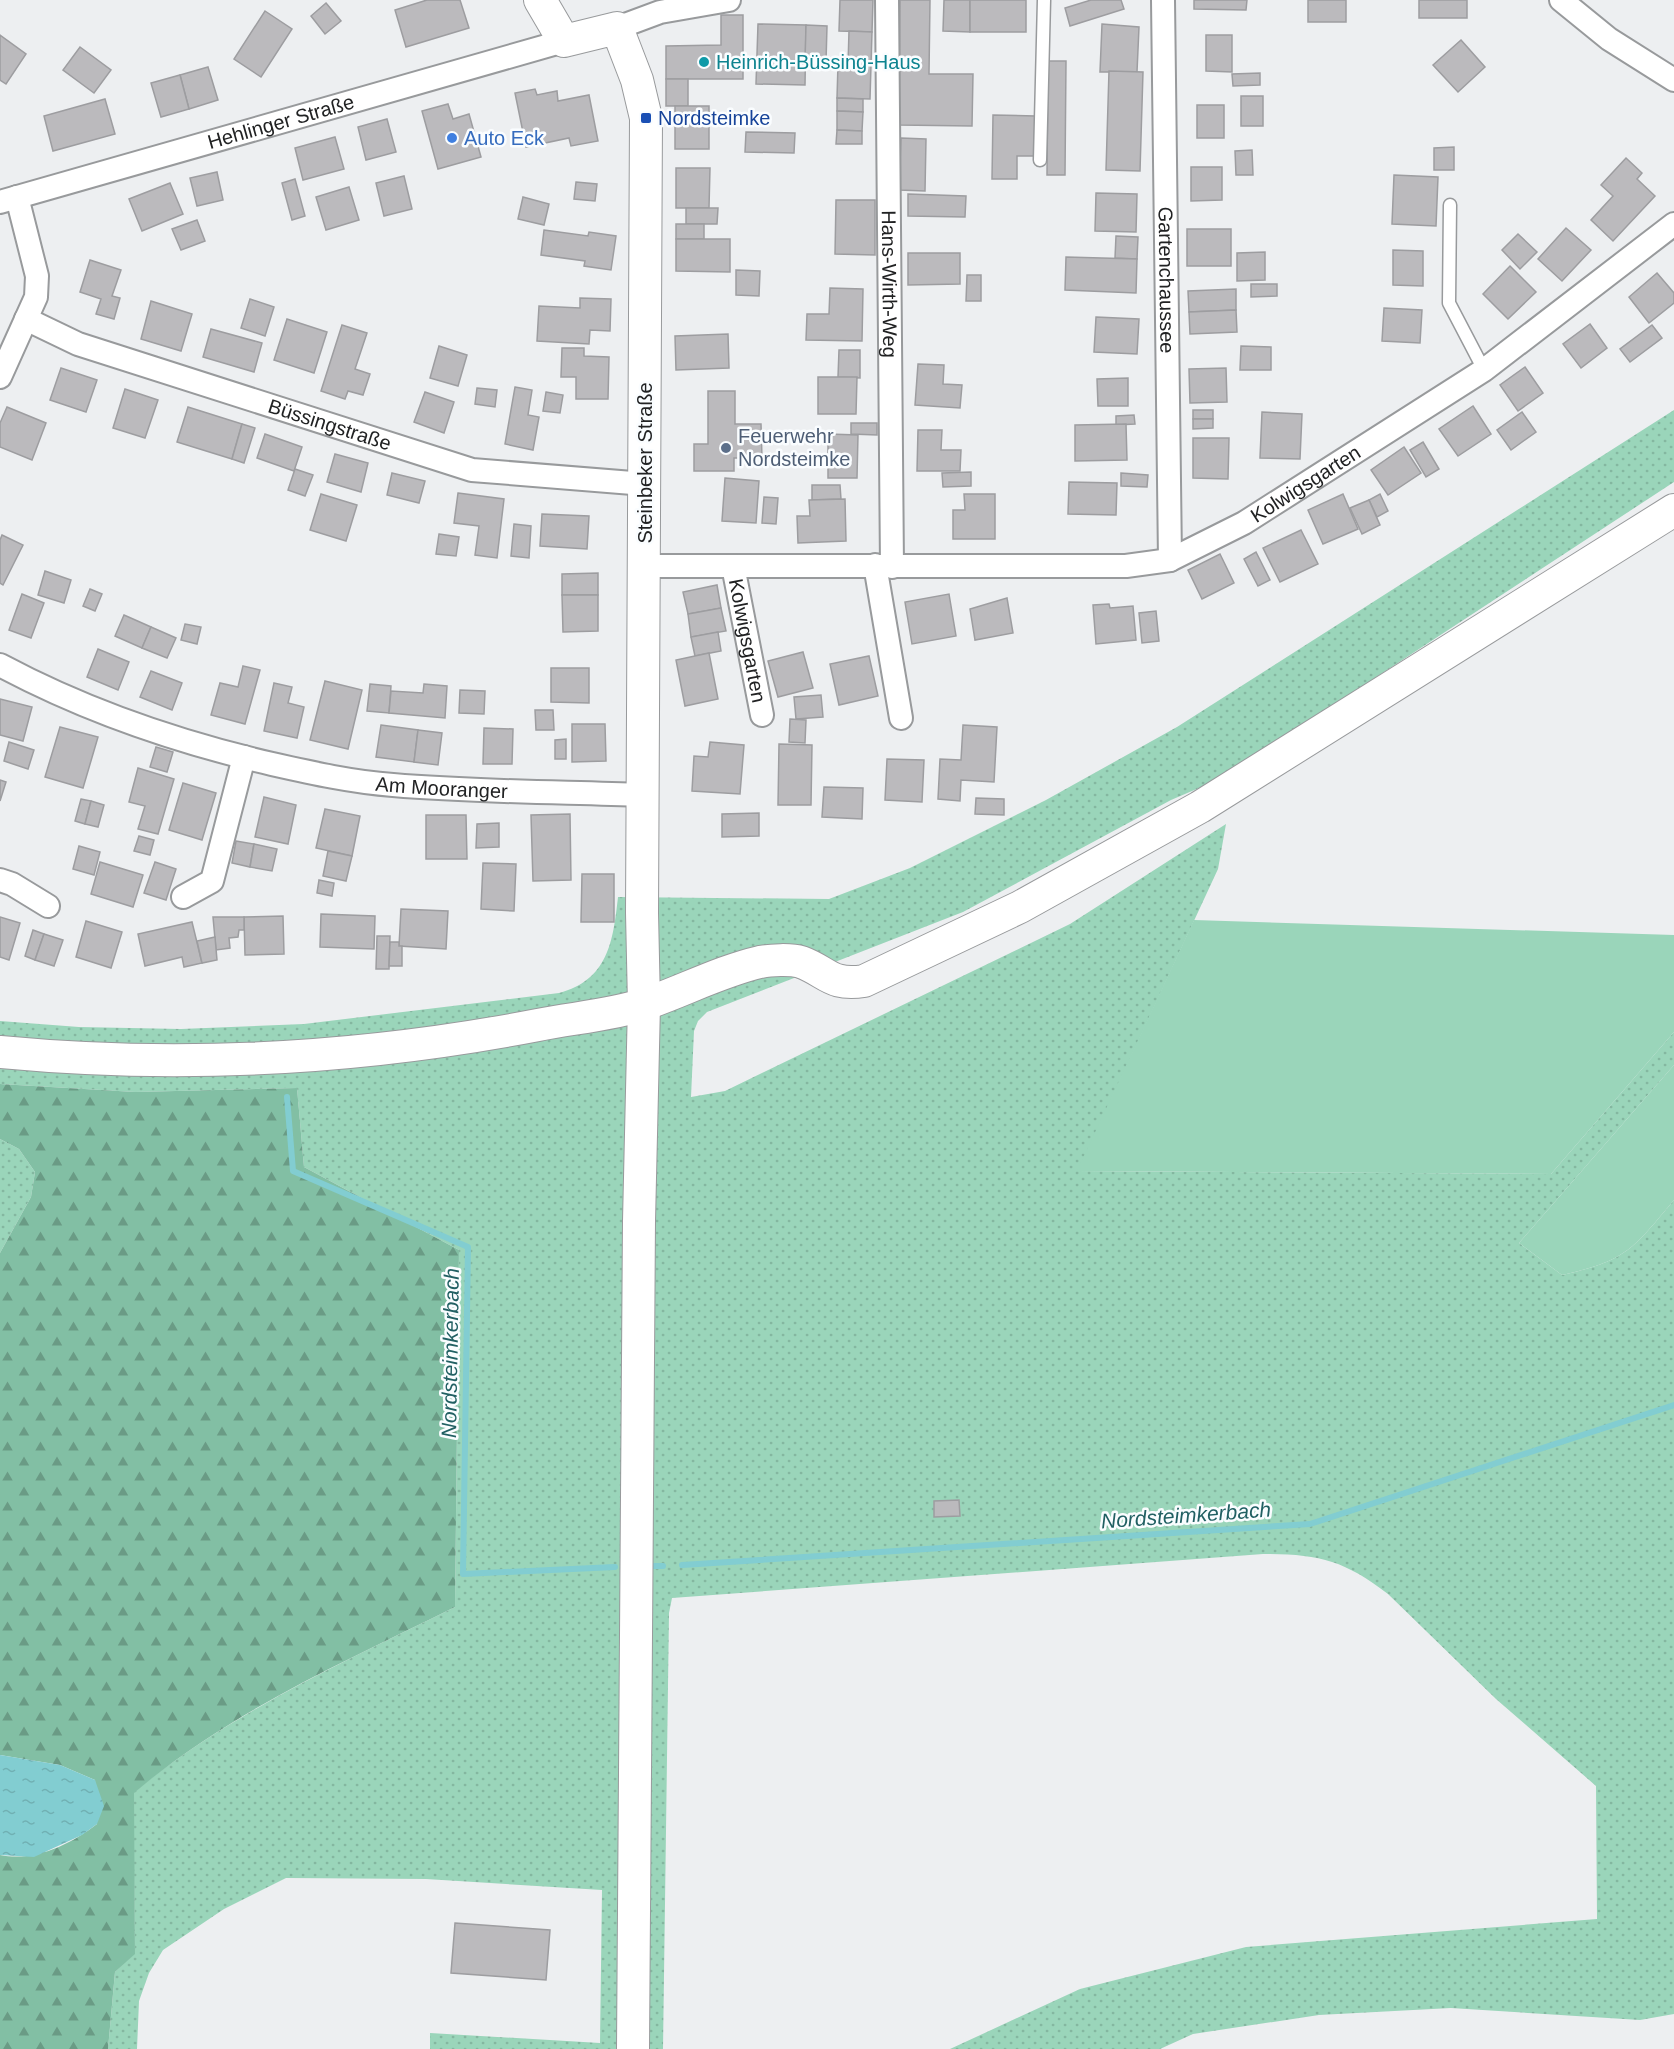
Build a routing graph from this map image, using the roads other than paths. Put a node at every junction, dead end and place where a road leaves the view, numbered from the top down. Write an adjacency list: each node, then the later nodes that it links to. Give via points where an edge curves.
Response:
1 (540, 0): 9 (street)
2 (729, 0): 7 (street)
3 (887, 0): 23 (street, Hans-Wirth-Weg)
4 (1044, 0): 11 (lane)
5 (1163, 0): 20 (street, Gartenchaussee)
6 (1574, 5): 10 (street, via 1609,39)
7 (661, 6): 8 (street)
8 (617, 28): 9 (street); 18 (street, Steinbeker Straße, via 637,80 646,118)
9 (564, 40): 12 (street, Hehlinger Straße)
10 (1674, 80)
11 (1040, 160)
12 (8, 200): 15 (street, via 37,276 36,297)
13 (1450, 205): 16 (lane, via 1449,303)
14 (1674, 224): 16 (street, Kolwigsgarten)
15 (26, 319): 17 (street); 18 (street, Büssingstraße, via 78,344 472,470)
16 (1484, 370): 20 (street, Kolwigsgarten, via 1244,523)
17 (0, 377)
18 (645, 484): 21 (street, Steinbeker Straße)
19 (1674, 510): 32 (street, via 1200,807 1020,908 864,981 846,984 800,962 762,962)
20 (1170, 560): 23 (street, Kolwigsgarten, via 1126,566)
21 (645, 566): 22 (street, Kolwigsgarten); 28 (street, Steinbeker Straße)
22 (733, 566): 23 (street, Kolwigsgarten); 25 (street, Kolwigsgarten)
23 (884, 566): 26 (street)
24 (0, 665): 27 (street, Am Mooranger, via 119,720)
25 (762, 715)
26 (901, 718)
27 (244, 757): 28 (street, Am Mooranger, via 327,776 392,785); 30 (street, via 212,881)
28 (643, 795): 32 (street, Steinbeker Straße)
29 (0, 880): 31 (street)
30 (183, 897)
31 (48, 906)
32 (644, 1004): 33 (street, via 494,1034 303,1055 169,1061); 34 (street, Steinbeker Straße)
33 (0, 1052)
34 (633, 2049)

